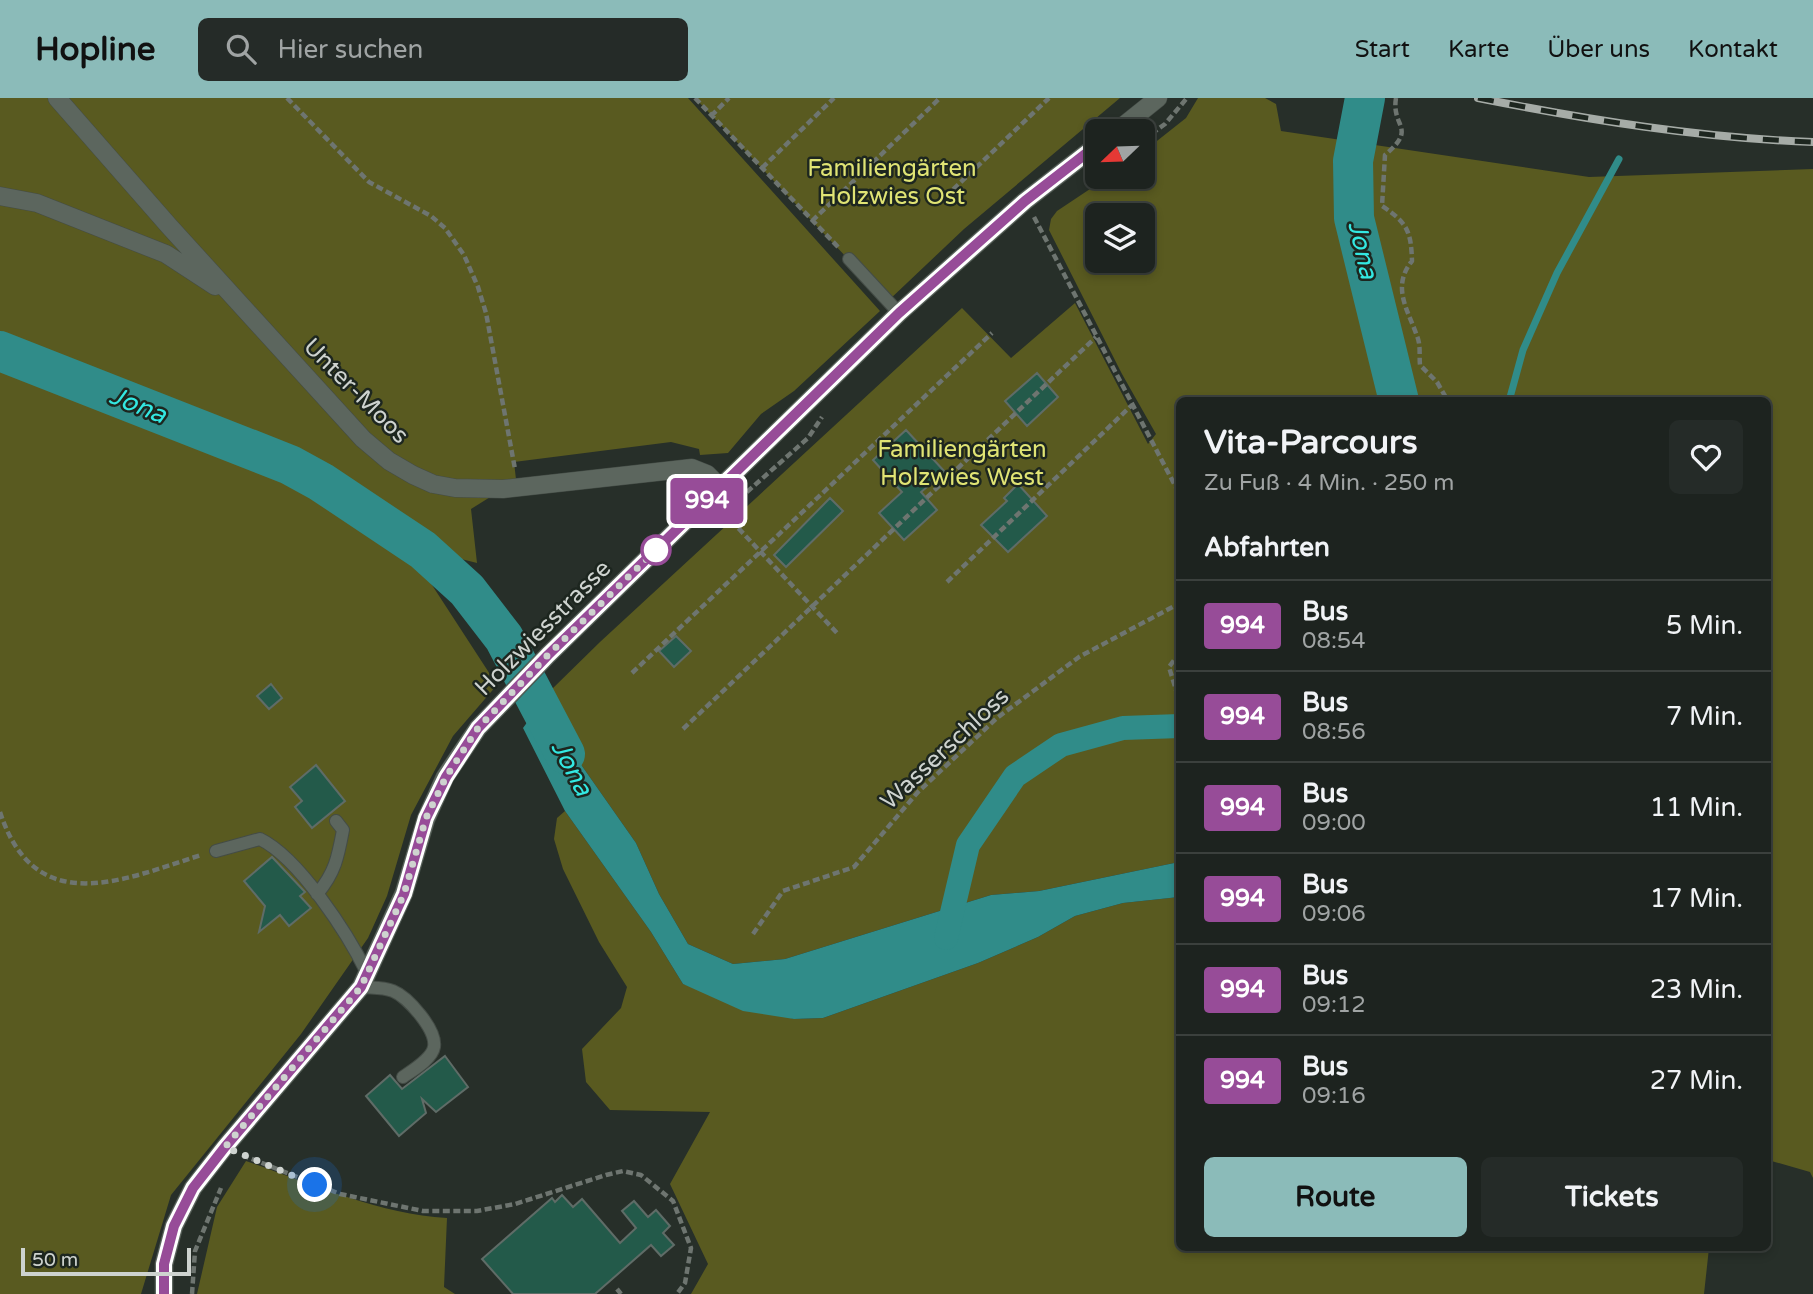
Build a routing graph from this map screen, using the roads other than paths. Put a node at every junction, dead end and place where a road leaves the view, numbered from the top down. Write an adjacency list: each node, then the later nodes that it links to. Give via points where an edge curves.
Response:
1 (57, 98): 7 (street, Unter-Moos)
2 (1158, 98): 3 (street)
3 (1132, 119)
4 (1085, 154): 8 (street, Holzwiesstrasse)
5 (0, 195): 7 (street, via 37,203 166,254)
6 (849, 259): 8 (lane)
7 (236, 299): 9 (street, Unter-Moos, via 363,439 389,461 433,484 517,488 692,468 707,474)
8 (899, 313): 9 (street, Holzwiesstrasse)
9 (721, 488): 13 (street, Holzwiesstrasse, via 478,728 426,818 404,894)
10 (336, 821): 12 (lane, via 343,830 338,860 331,878)
11 (216, 851): 12 (lane, via 260,839 274,845)
12 (317, 894): 13 (lane, via 352,942)
13 (364, 980): 14 (lane, via 397,992 433,1033 430,1055); 15 (street, Holzwiesstrasse, via 193,1188 174,1226 164,1264)
14 (403, 1077)
15 (164, 1294)

